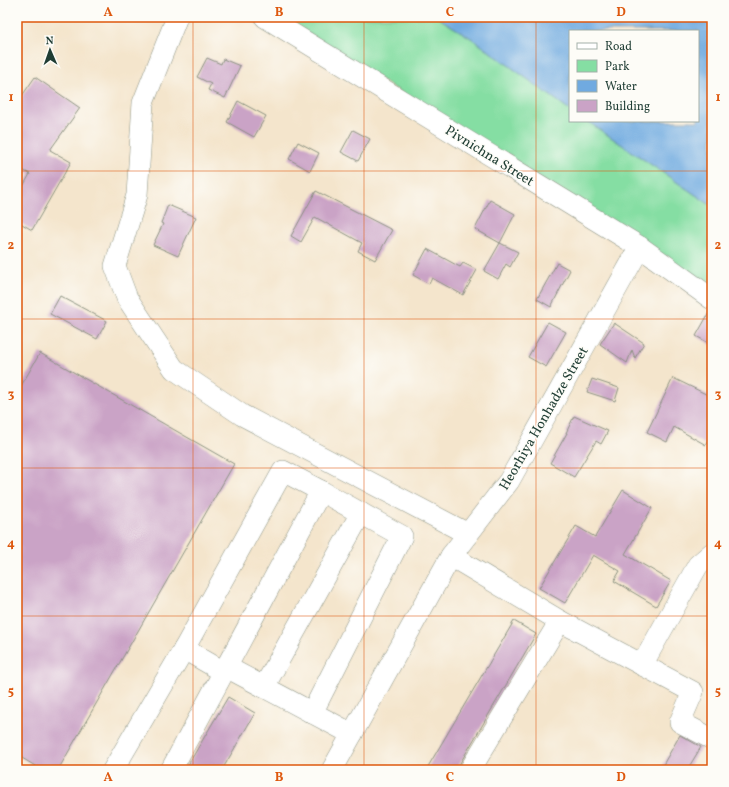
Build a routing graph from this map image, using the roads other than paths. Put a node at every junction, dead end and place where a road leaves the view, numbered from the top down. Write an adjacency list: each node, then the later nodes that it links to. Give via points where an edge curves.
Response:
1 (177, 17): 7 (street, via 143,103 137,195 116,266 127,298 174,369 242,415)
2 (265, 17): 3 (street, Pivnichna Street)
3 (640, 247): 4 (street, Pivnichna Street); 7 (street, Heorhiya Honhadze Street, via 510,481)
4 (712, 299)
5 (322, 491): 6 (street); 11 (street, via 283,471); 13 (street)
6 (361, 513): 14 (street); 15 (street, via 402,536)
7 (468, 534): 9 (street, Heorhiya Honhadze Street)
8 (712, 553): 12 (street, via 698,565)
9 (451, 556): 10 (street); 16 (street, Heorhiya Honhadze Street)
10 (560, 621): 12 (street); 21 (street)
11 (184, 649): 13 (street, via 217,668); 18 (street)
12 (642, 665): 17 (street, via 693,692 680,722)
13 (226, 669): 14 (street); 19 (street)
14 (264, 687): 15 (street)
15 (312, 713): 16 (street)
16 (352, 734): 20 (street, Heorhiya Honhadze Street)
17 (712, 739)
18 (113, 770)
19 (171, 770)
20 (332, 770)
21 (470, 770)

